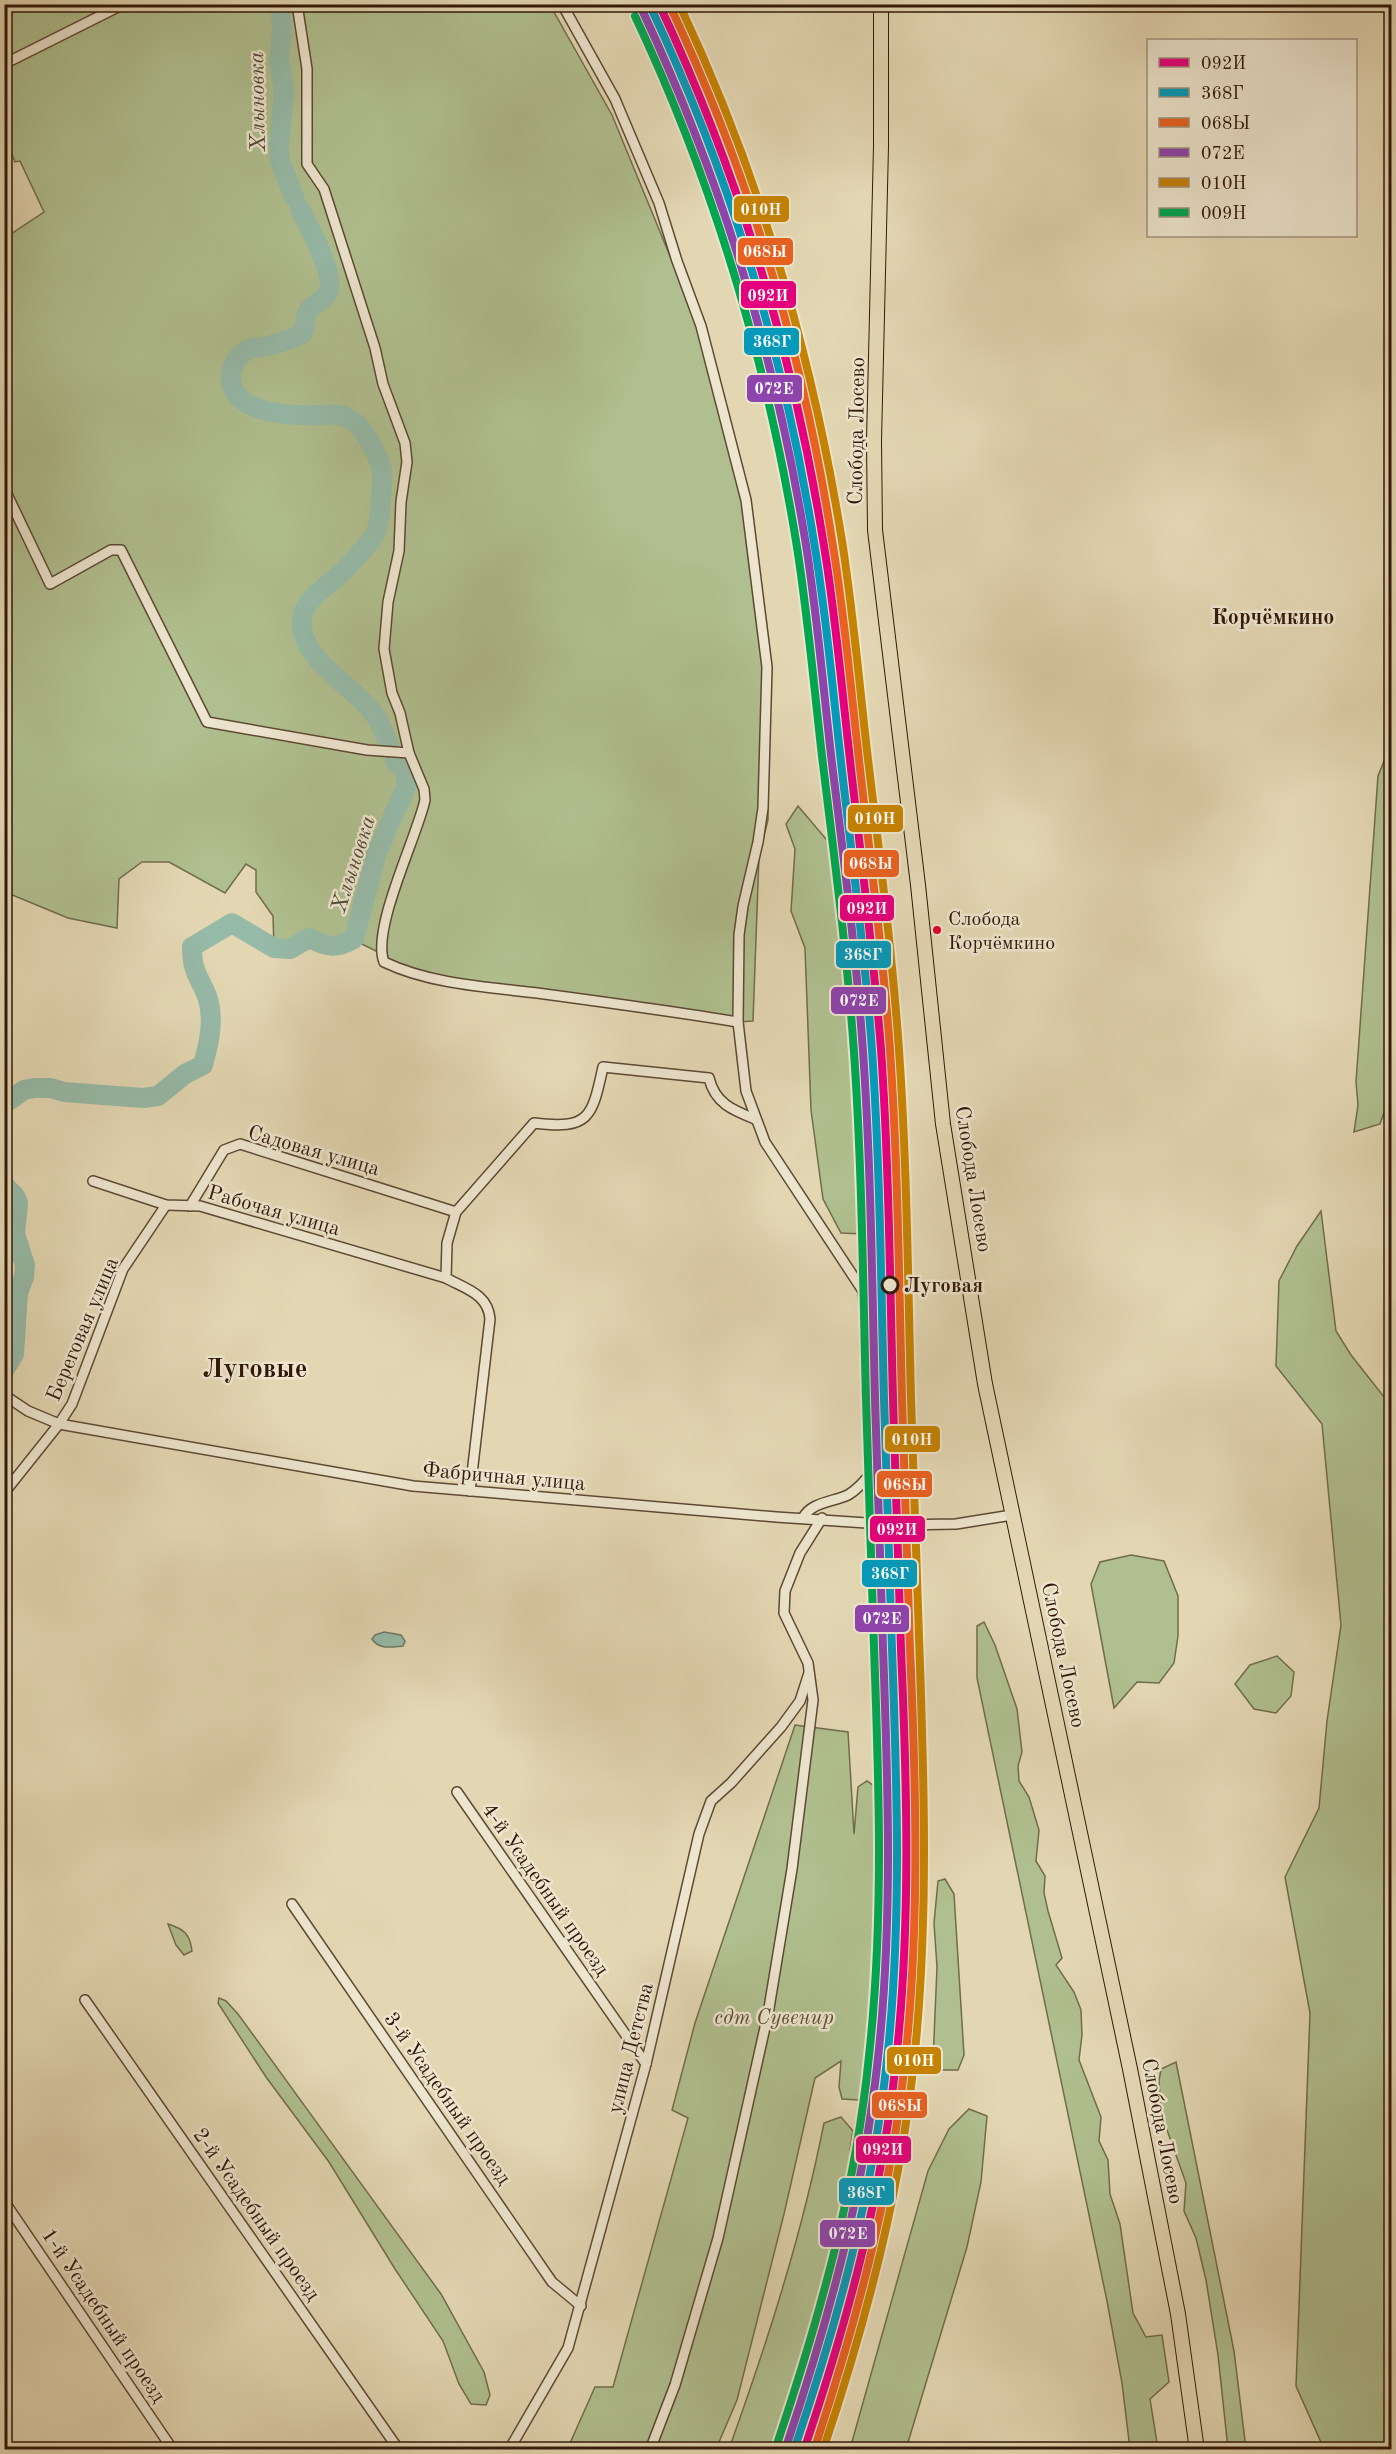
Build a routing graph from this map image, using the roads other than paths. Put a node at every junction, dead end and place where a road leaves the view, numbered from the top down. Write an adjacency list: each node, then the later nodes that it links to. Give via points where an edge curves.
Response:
1 (123, 4): 5 (street)
2 (297, 4): 7 (street, via 307,69 307,164 324,189 383,384 405,443 407,462 399,551 388,602 384,650)
3 (562, 4): 8 (street, via 615,99 659,203 701,326 746,500 767,667 763,808 739,935)
4 (881, 4): 19 (main road, Слобода Лосево, via 875,530 943,1124 978,1348)
5 (4, 64)
6 (4, 488): 7 (street, via 50,584 111,550 124,554 207,722 367,750)
7 (409, 753): 8 (street, via 425,800 386,922 380,953 384,962 401,970 463,984)
8 (738, 1022): 9 (street, via 743,1074)
9 (755, 1119): 13 (street, via 716,1097 709,1078 603,1067 594,1105 586,1118 563,1126 534,1123); 20 (street, via 765,1142 863,1291 867,1317 872,1472 846,1496 807,1511)
10 (93, 1181): 11 (street, Рабочая улица)
11 (166, 1205): 12 (street, Рабочая улица); 16 (street, Береговая улица, via 123,1269 72,1404)
12 (190, 1206): 13 (street, Садовая улица, via 224,1150 240,1144); 14 (street, Рабочая улица)
13 (456, 1212): 14 (street, via 447,1243)
14 (446, 1278): 17 (street, Рабочая улица, via 489,1306)
15 (4, 1395): 16 (street, Фабричная улица, via 28,1412)
16 (59, 1424): 17 (street, Фабричная улица, via 413,1486); 18 (street, Береговая улица)
17 (470, 1491): 20 (street, Фабричная улица)
18 (4, 1493)
19 (1012, 1515): 21 (street, Фабричная улица, via 956,1524 903,1525); 33 (main road, Слобода Лосево, via 1169,2267)
20 (803, 1518): 21 (street, Фабричная улица)
21 (822, 1518): 22 (street, via 800,1553 785,1591 784,1613)
22 (810, 1672): 26 (street, улица Детства, via 800,1701 781,1727 711,1801 699,1834); 32 (street, via 813,1700 809,1738 768,2014 718,2238 675,2385)
23 (457, 1792): 26 (street, 4-й Усадебный проезд)
24 (292, 1904): 28 (street, 3-й Усадебный проезд, via 552,2282)
25 (85, 2000): 30 (street, 2-й Усадебный проезд)
26 (646, 2064): 28 (street, улица Детства)
27 (4, 2201): 29 (street, 1-й Усадебный проезд)
28 (581, 2306): 31 (street, улица Детства, via 568,2348)
29 (173, 2450)
30 (399, 2450)
31 (509, 2450)
32 (650, 2450)
33 (1197, 2450)

